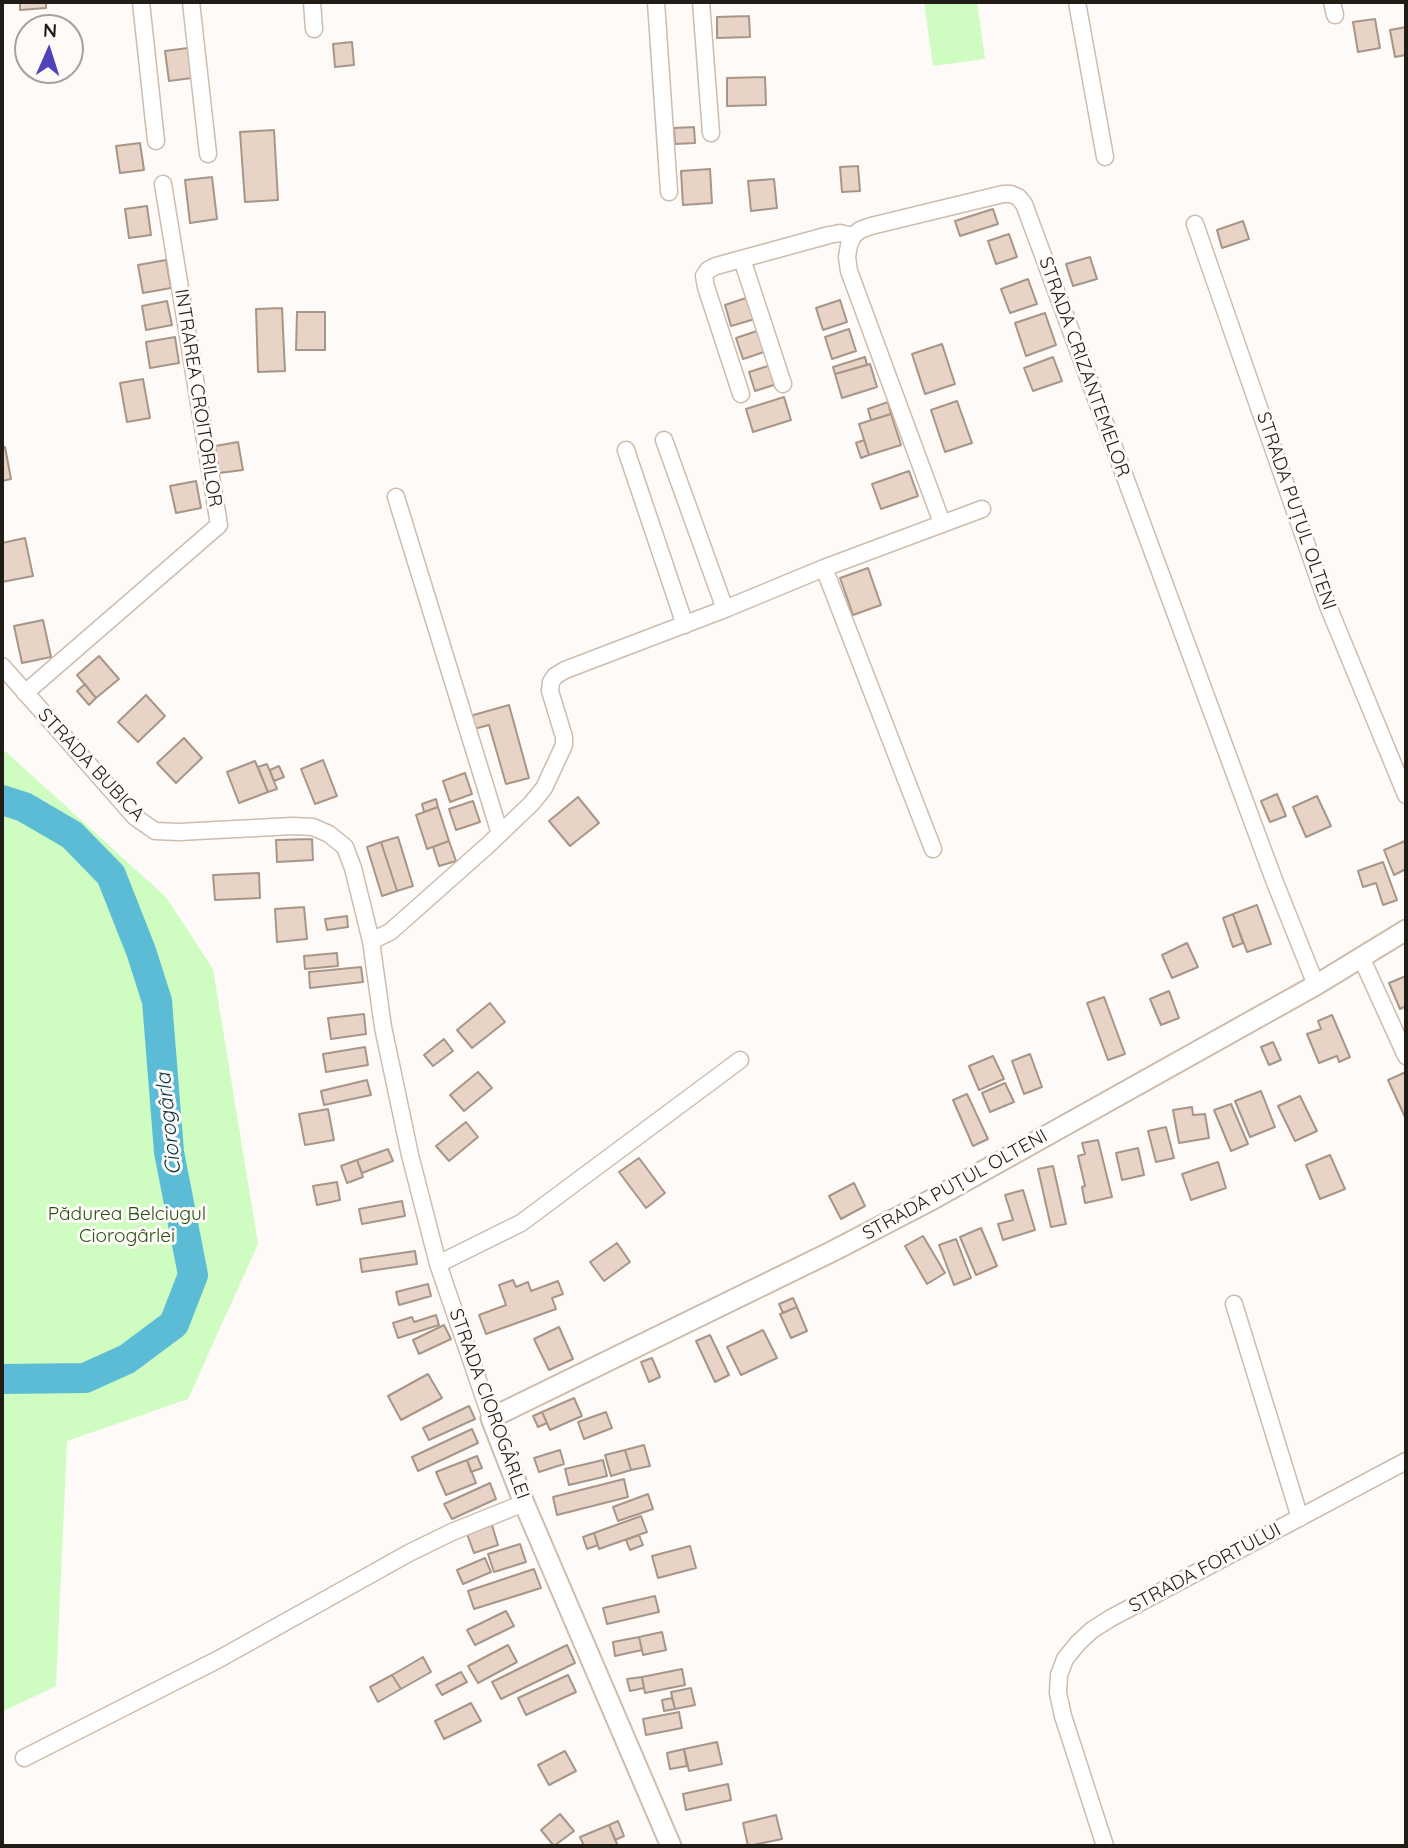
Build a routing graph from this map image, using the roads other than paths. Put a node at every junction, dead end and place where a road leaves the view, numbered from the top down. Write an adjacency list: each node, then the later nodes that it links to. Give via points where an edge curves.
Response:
1 (141, 2): 9 (street)
2 (191, 2): 10 (street)
3 (313, 2): 7 (street)
4 (656, 2): 13 (street)
5 (701, 2): 8 (street)
6 (1077, 2): 11 (street)
7 (314, 30)
8 (711, 133)
9 (156, 141)
10 (208, 154)
11 (1105, 157)
12 (163, 184): 28 (street, INTRAREA CROITORILOR, via 219,524)
13 (669, 192)
14 (1195, 223): 29 (street, STRADA PUȚUL OLTENI, via 1328,606)
15 (853, 236): 16 (street, STRADA CRIZANTEMELOR, via 829,235); 23 (street, via 847,257 849,271); 35 (street, STRADA CRIZANTEMELOR, via 871,226 1003,194 1018,197 1024,204)
16 (743, 259): 17 (street); 18 (street, STRADA CRIZANTEMELOR, via 716,266 704,276)
17 (783, 383)
18 (741, 394)
19 (664, 440): 25 (street)
20 (626, 450): 26 (street)
21 (396, 497): 30 (street)
22 (982, 509): 23 (street)
23 (942, 523): 24 (street)
24 (824, 568): 25 (street); 31 (street)
25 (725, 609): 26 (street)
26 (685, 625): 30 (street, via 555,676 550,691 564,745 544,788)
27 (2, 666): 28 (street, STRADA BUBICA)
28 (25, 693): 33 (street, STRADA BUBICA, via 135,817 155,831 293,826 329,834 345,848)
29 (1406, 795)
30 (500, 834): 33 (street, via 390,932)
31 (933, 849)
32 (1406, 930): 34 (street, STRADA PUȚUL OLTENI)
33 (372, 941): 38 (street, STRADA CIOROGÂRLEI, via 386,1040)
34 (1361, 957): 35 (street, STRADA PUȚUL OLTENI); 36 (street)
35 (1316, 985): 40 (street, STRADA PUȚUL OLTENI, via 933,1199)
36 (1406, 1056)
37 (740, 1060): 38 (street, via 521,1223)
38 (438, 1264): 40 (street, STRADA CIOROGÂRLEI)
39 (1234, 1304): 43 (street)
40 (491, 1418): 42 (street, STRADA CIOROGÂRLEI)
41 (1406, 1461): 43 (street, STRADA FORTULUI)
42 (524, 1503): 44 (street, via 409,1553 219,1659); 45 (street, STRADA CIOROGÂRLEI)
43 (1300, 1518): 46 (street, STRADA FORTULUI, via 1111,1618 1091,1630 1065,1659 1058,1693)
44 (24, 1758)
45 (671, 1846)
46 (1105, 1846)

